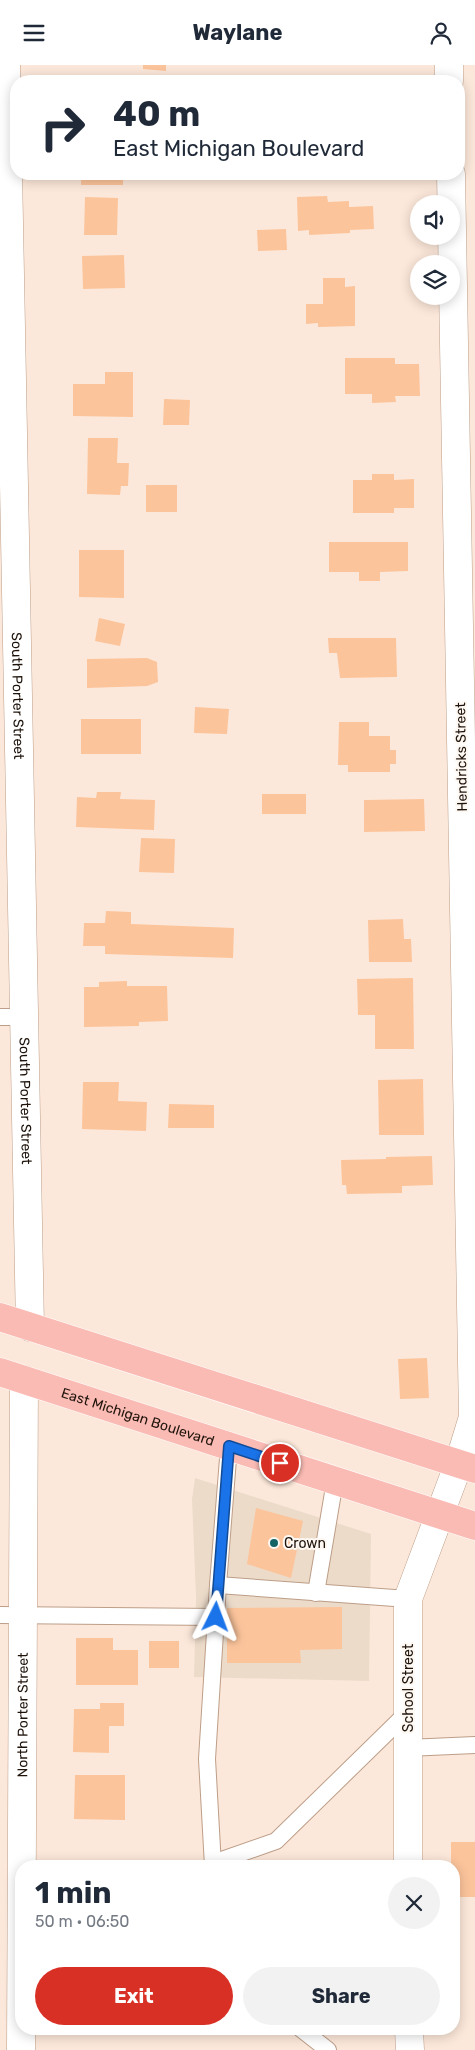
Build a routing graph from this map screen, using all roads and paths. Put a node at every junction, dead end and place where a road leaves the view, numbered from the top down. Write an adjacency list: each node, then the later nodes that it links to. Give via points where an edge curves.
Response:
1 (6, 65): 3 (street, South Porter Street)
2 (451, 180): 8 (street, Hendricks Street, via 473,1417)
3 (12, 1017): 5 (street, South Porter Street)
4 (0, 1317): 5 (main road)
5 (30, 1327): 8 (main road)
6 (12, 1376): 7 (main road, East Michigan Boulevard); 15 (street, North Porter Street)
7 (229, 1446): 9 (main road, East Michigan Boulevard); 12 (lane)
8 (467, 1466): 10 (street, Hendricks Street)
9 (335, 1481): 10 (main road, East Michigan Boulevard); 13 (lane)
10 (440, 1515): 11 (main road, East Michigan Boulevard); 14 (street, School Street)
11 (475, 1527)
12 (218, 1585): 13 (lane); 16 (lane)
13 (316, 1593): 14 (lane)
14 (408, 1599): 17 (street, School Street)
15 (11, 1615): 16 (lane); 23 (street, North Porter Street)
16 (216, 1617): 20 (lane, via 207,1759)
17 (408, 1712): 19 (street, School Street); 21 (lane, via 276,1841)
18 (475, 1745): 19 (lane)
19 (407, 1748): 22 (street, School Street)
20 (213, 1860)
21 (224, 1860)
22 (408, 1860)
23 (10, 1864): 24 (street, North Porter Street)
24 (15, 1957)
25 (19, 2035): 28 (street, North Porter Street)
26 (309, 2035): 29 (lane)
27 (409, 2035): 30 (street)
28 (20, 2050)
29 (328, 2050)
30 (410, 2050)

